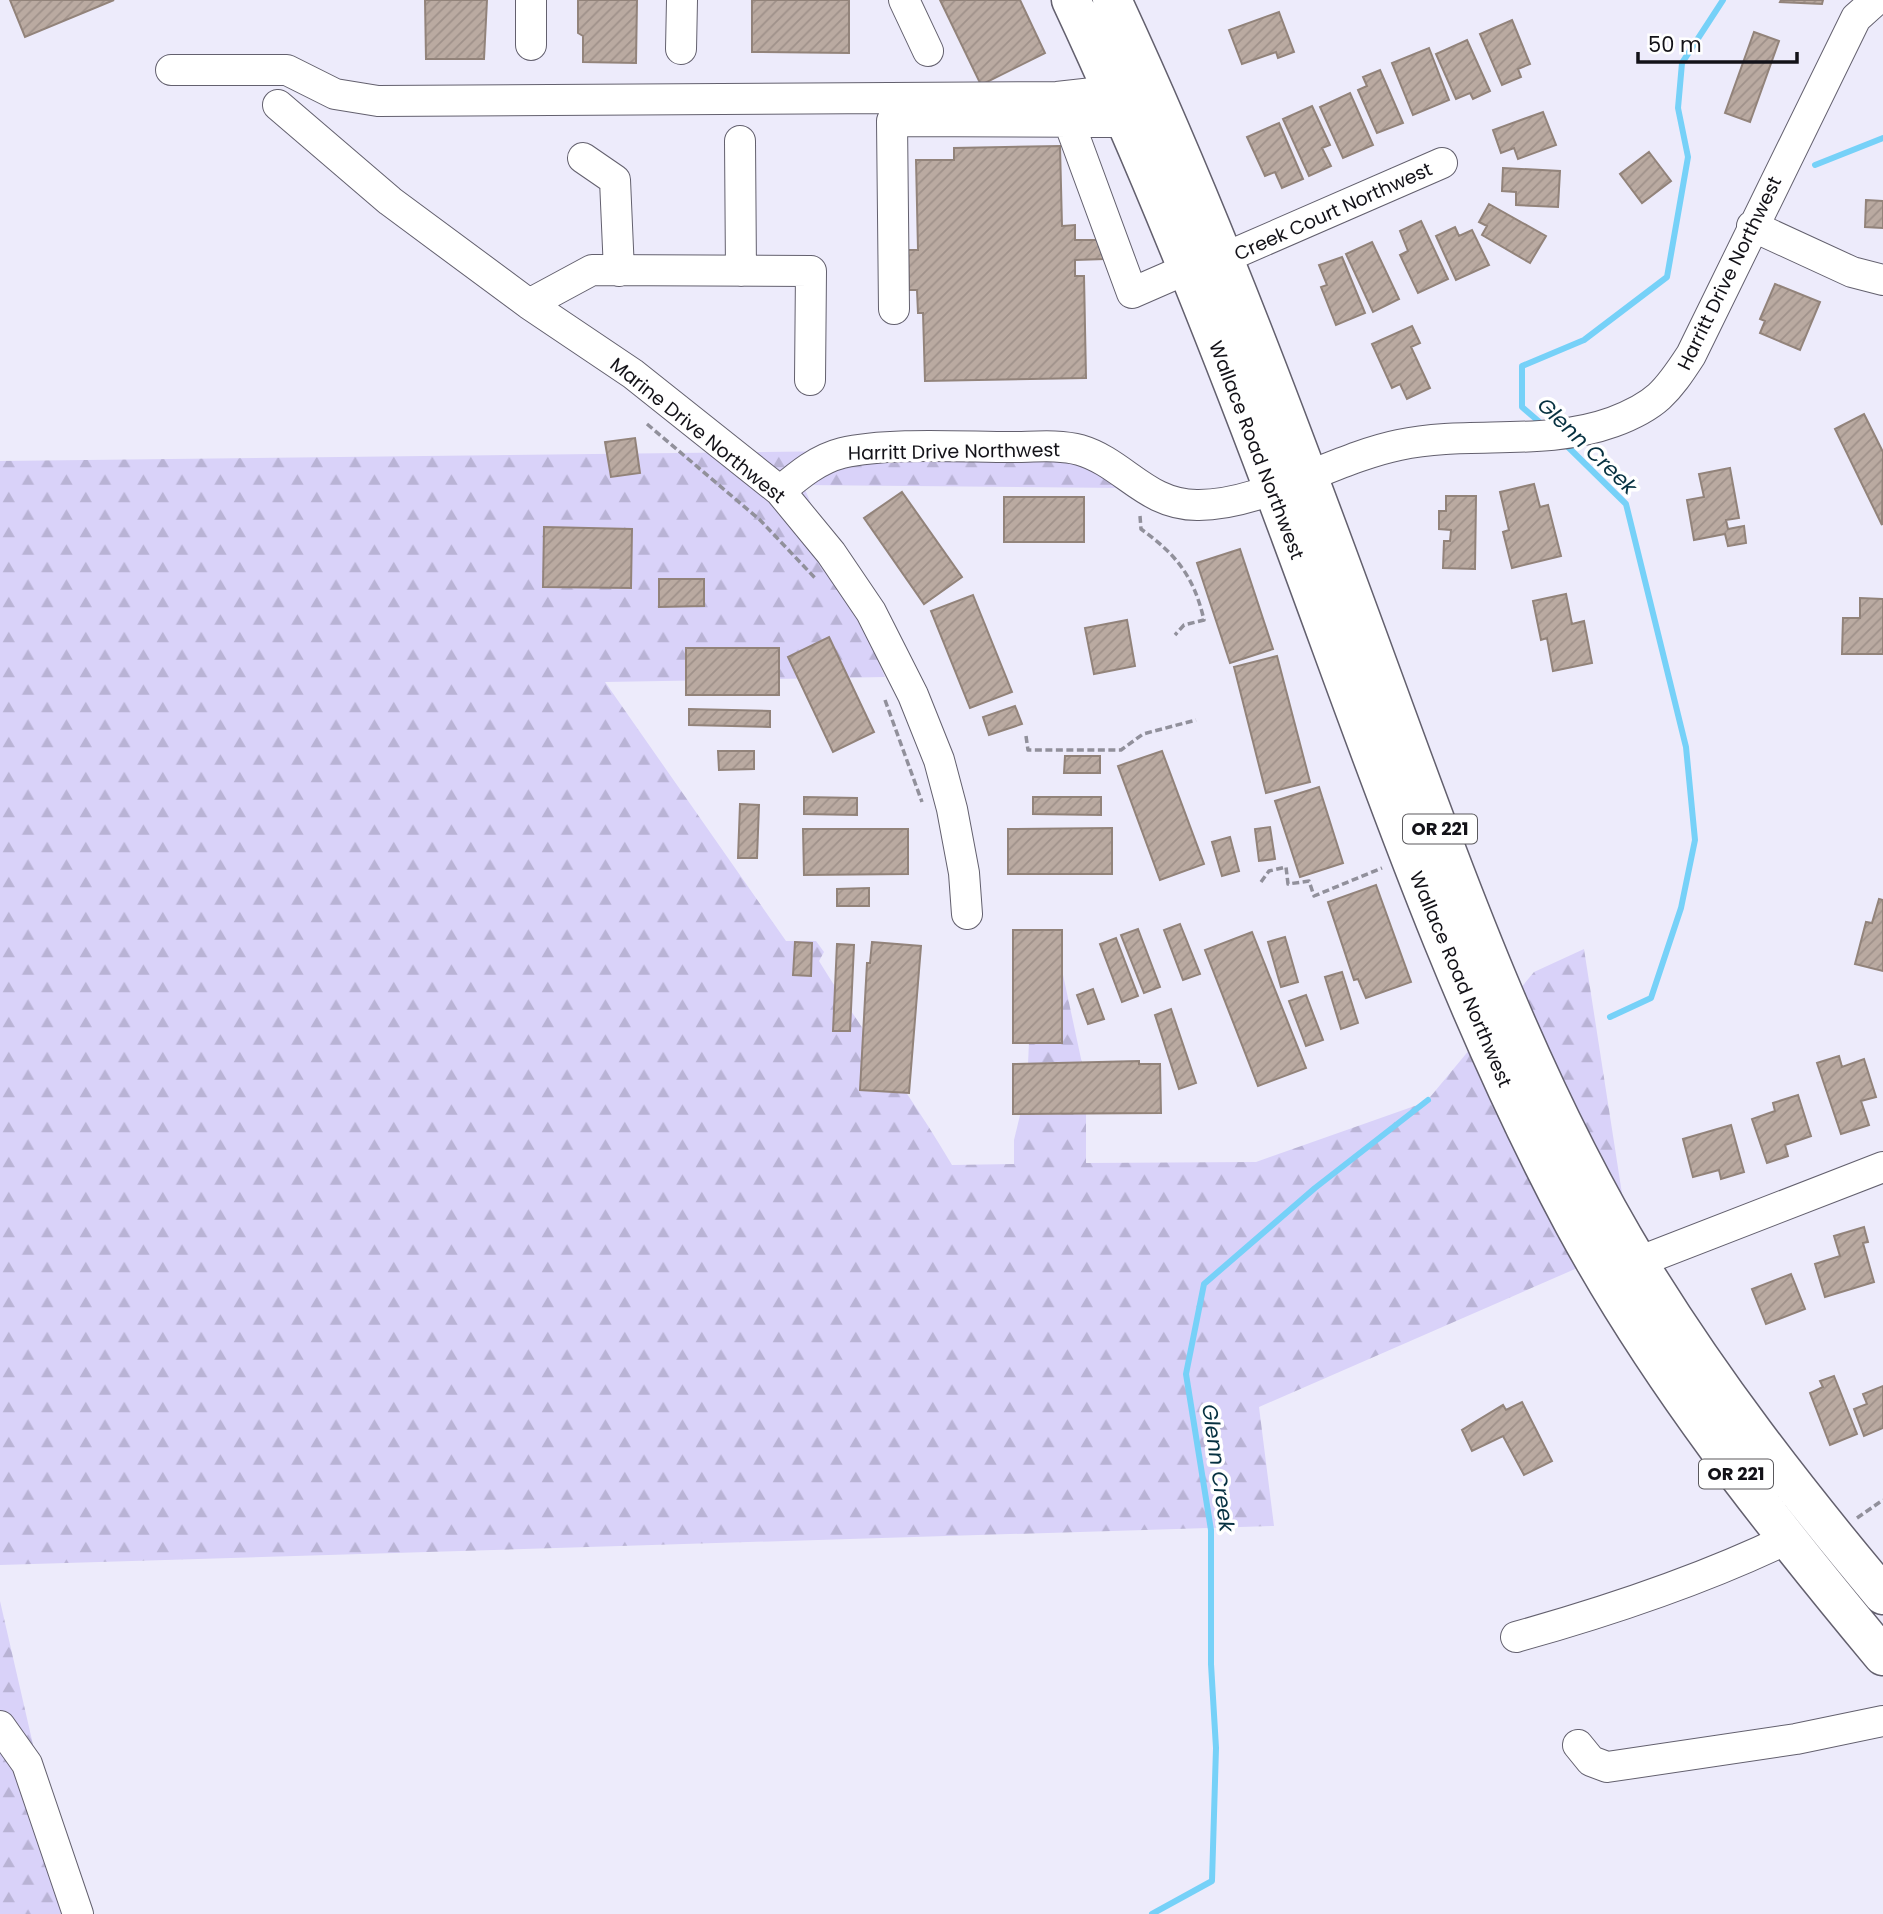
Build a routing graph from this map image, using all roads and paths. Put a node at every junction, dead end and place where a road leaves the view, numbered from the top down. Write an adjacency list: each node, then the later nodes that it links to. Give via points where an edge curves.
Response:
1 (531, 0): 7 (street)
2 (682, 0): 8 (street)
3 (904, 0): 9 (street)
4 (1071, 0): 12 (main road, Wallace Road Northwest / OR 221)
5 (1112, 0): 18 (main road, Wallace Road Northwest / OR 221)
6 (1876, 0): 17 (street, Harritt Drive Northwest, via 1856,18)
7 (531, 45)
8 (681, 50)
9 (928, 51)
10 (171, 70): 12 (street, via 286,70 335,94 378,100 1057,97)
11 (278, 106): 23 (street, Marine Drive Northwest, via 390,201)
12 (1118, 106): 13 (street); 19 (main road, Wallace Road Northwest / OR 221)
13 (1069, 122): 19 (street, via 1132,293); 24 (street, via 892,121)
14 (740, 141): 21 (street)
15 (583, 158): 20 (street, via 615,180)
16 (1442, 163): 18 (street, Creek Court Northwest)
17 (1752, 226): 22 (street, via 1852,272); 27 (street, Harritt Drive Northwest, via 1691,355 1669,390 1638,411 1580,430 1530,437 1400,444)
18 (1224, 258): 27 (main road, Wallace Road Northwest / OR 221)
19 (1187, 269): 28 (main road, Wallace Road Northwest / OR 221)
20 (619, 271): 21 (street); 23 (street, via 592,270)
21 (741, 271): 25 (street, via 811,271)
22 (1883, 280)
23 (529, 304): 29 (street, Marine Drive Northwest, via 633,374)
24 (894, 309)
25 (810, 380)
26 (647, 424): 31 (path, via 760,520)
27 (1308, 475): 28 (street, Harritt Drive Northwest); 41 (main road, Wallace Road Northwest / OR 221, via 1420,778 1520,1031 1572,1139)
28 (1273, 489): 30 (street, Harritt Drive Northwest, via 1197,506); 37 (main road, Wallace Road Northwest / OR 221)
29 (780, 491): 30 (street, Harritt Drive Northwest, via 821,460 842,453 1057,447 1100,458); 39 (street, Marine Drive Northwest, via 871,612 913,695 939,760 952,809)
30 (1149, 494): 32 (path, via 1139,517 1141,529 1169,550 1197,590 1204,620 1184,625)
31 (821, 584)
32 (1175, 635)
33 (885, 699): 36 (path)
34 (1196, 720): 35 (path, via 1143,734 1121,750 1028,750)
35 (1026, 736)
36 (923, 805)
37 (1410, 857): 38 (path, via 1314,896 1309,881 1288,884 1286,866 1269,872); 41 (main road, Wallace Road Northwest / OR 221, via 1486,1045 1568,1212)
38 (1261, 882)
39 (967, 914)
40 (1883, 1167): 41 (street)
41 (1622, 1271): 42 (main road, Wallace Road Northwest / OR 221, via 1704,1430); 43 (main road, Wallace Road Northwest / OR 221)
42 (1787, 1539): 44 (street, via 1727,1568 1613,1609); 45 (main road, Wallace Road Northwest / OR 221)
43 (1883, 1595)
44 (1516, 1637)
45 (1883, 1656)
46 (1883, 1721): 48 (street, via 1608,1767 1591,1761)
47 (0, 1726): 49 (street, via 27,1764)
48 (1578, 1745)
49 (78, 1914)

